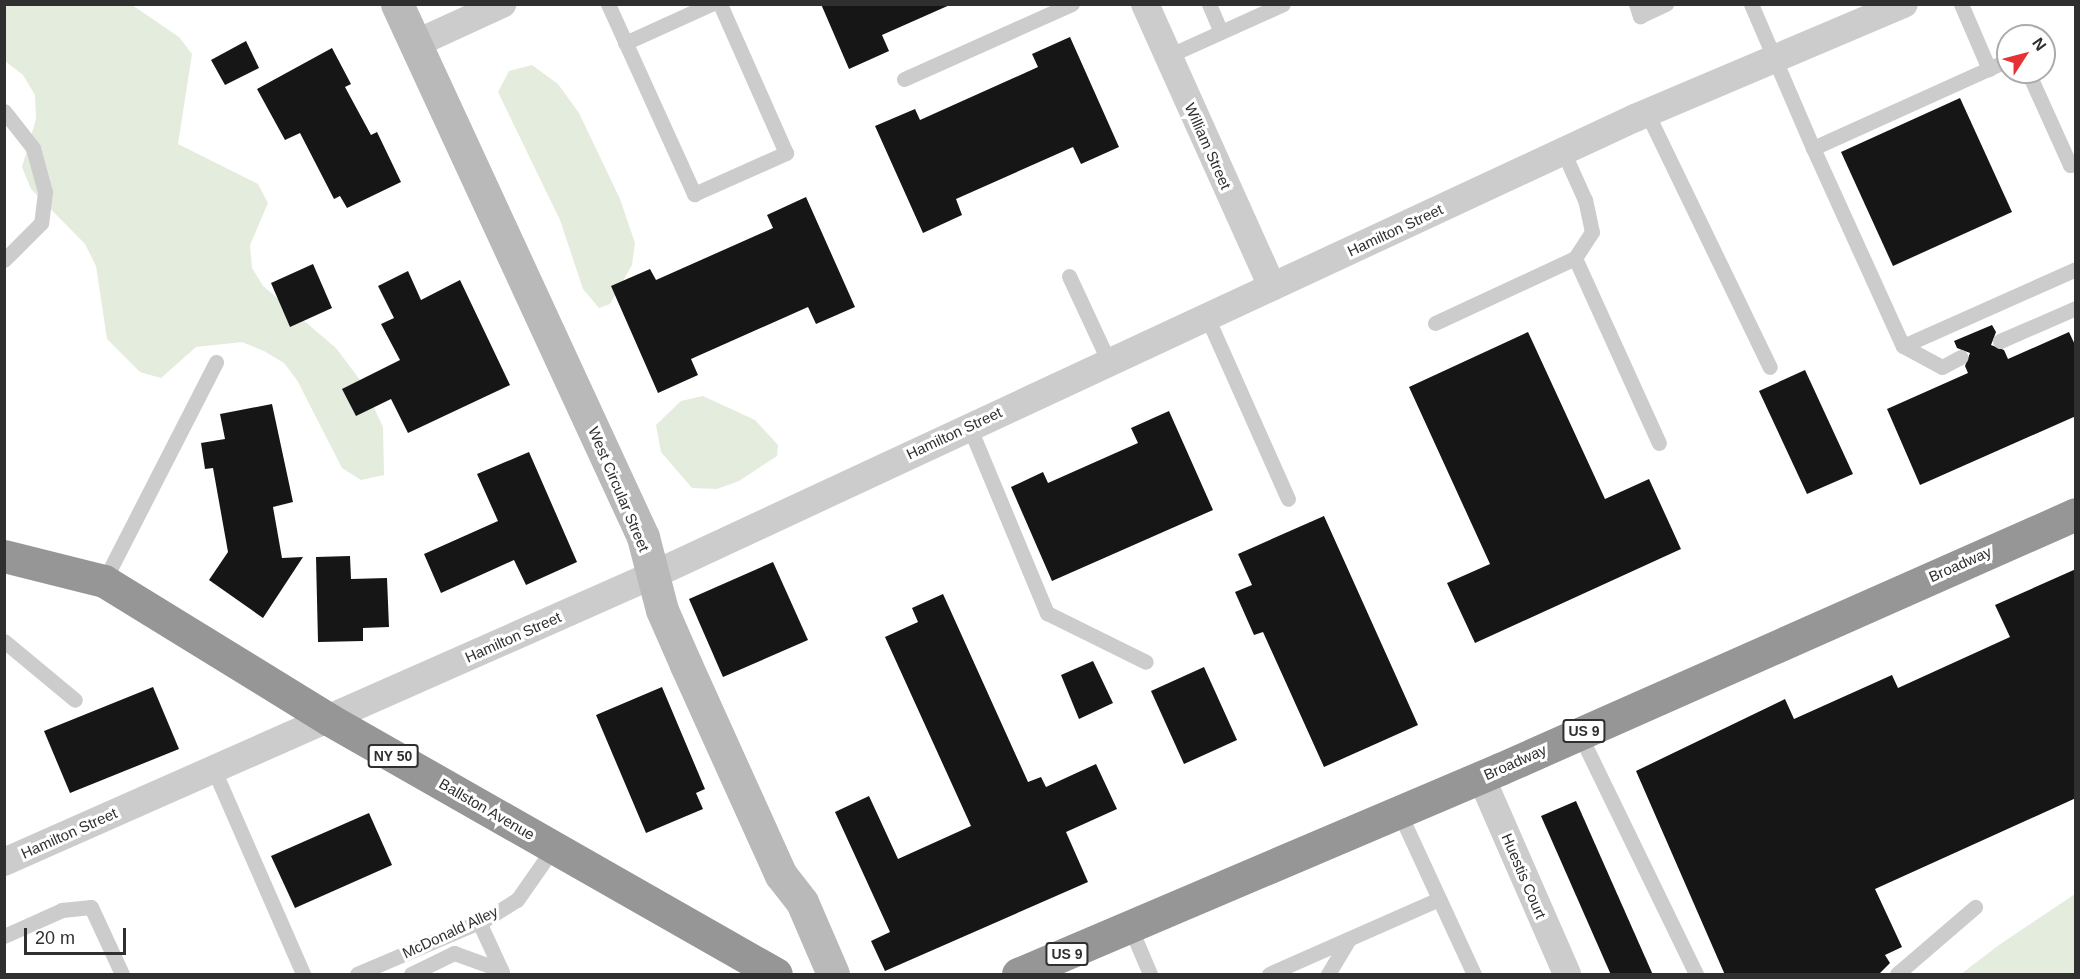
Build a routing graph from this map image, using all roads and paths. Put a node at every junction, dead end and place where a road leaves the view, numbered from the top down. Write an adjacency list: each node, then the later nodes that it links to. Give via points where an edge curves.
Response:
1 (397, 4): 17 (street, West Circular Street)
2 (502, 4): 17 (street)
3 (608, 4): 16 (lane)
4 (711, 4): 16 (lane)
5 (720, 4): 16 (lane, via 786,153 694,194)
6 (1072, 4): 22 (lane)
7 (1145, 4): 18 (street, William Street)
8 (1209, 4): 15 (lane)
9 (1283, 4): 15 (lane)
10 (1636, 4): 11 (lane, via 1640,16)
11 (1666, 4)
12 (1751, 4): 19 (lane)
13 (1904, 4): 19 (street, Hamilton Street)
14 (1961, 4): 21 (lane)
15 (1221, 32): 18 (lane)
16 (625, 43)
17 (417, 44): 48 (street, West Circular Street, via 643,537)
18 (1168, 56): 33 (street, William Street)
19 (1775, 59): 25 (street, Hamilton Street); 26 (lane)
20 (1996, 66): 21 (lane)
21 (1989, 69): 26 (lane)
22 (904, 79)
23 (2033, 84): 28 (lane, via 2070,165)
24 (4, 111): 30 (lane, via 33,148 45,192 41,224)
25 (1647, 113): 27 (street, Hamilton Street); 42 (lane)
26 (1813, 148): 38 (lane)
27 (1563, 152): 29 (lane, via 1585,200 1592,232); 33 (street, Hamilton Street)
28 (2076, 162)
29 (1575, 258): 36 (lane); 44 (lane)
30 (4, 260)
31 (2076, 269): 38 (lane)
32 (1069, 276): 41 (lane)
33 (1272, 287): 35 (street, Hamilton Street)
34 (2076, 308): 37 (lane)
35 (1207, 317): 41 (street, Hamilton Street); 45 (lane)
36 (1435, 323)
37 (2000, 341)
38 (1904, 346): 39 (lane, via 1942,367)
39 (1961, 357)
40 (216, 362): 49 (lane)
41 (1109, 362): 43 (street, Hamilton Street)
42 (1770, 367)
43 (969, 426): 48 (street, Hamilton Street); 51 (lane, via 1047,613)
44 (1659, 443)
45 (1288, 499)
46 (2076, 514): 54 (highway, Broadway / US 9)
47 (4, 556): 49 (highway, Ballston Avenue / NY 50)
48 (653, 575): 53 (street, Hamilton Street); 74 (street, West Circular Street, via 662,610 781,875 802,902)
49 (104, 581): 53 (highway, Ballston Avenue / NY 50)
50 (4, 641): 52 (lane)
51 (1146, 662)
52 (75, 700)
53 (330, 720): 55 (street, Hamilton Street); 58 (highway, Ballston Avenue / NY 50)
54 (1579, 733): 56 (highway, Broadway / US 9); 81 (lane)
55 (214, 770): 59 (street, Hamilton Street); 69 (lane)
56 (1481, 777): 57 (highway, Broadway / US 9); 80 (street, Huestis Court)
57 (1399, 812): 60 (lane); 63 (highway, Broadway / US 9)
58 (554, 847): 62 (lane, McDonald Alley, via 517,900); 65 (highway, Ballston Avenue / NY 50)
59 (4, 862)
60 (1439, 899): 66 (lane); 79 (lane)
61 (1975, 907): 82 (lane)
62 (479, 922): 67 (lane); 70 (lane, McDonald Alley)
63 (1130, 927): 75 (highway, Broadway / US 9); 76 (lane)
64 (4, 936): 68 (lane, via 62,910 91,907)
65 (719, 938): 72 (highway); 73 (highway, Ballston Avenue / NY 50)
66 (1349, 939): 77 (lane); 78 (lane)
67 (502, 972): 71 (lane, via 454,953)
68 (122, 975)
69 (303, 975)
70 (357, 975)
71 (411, 975)
72 (737, 975)
73 (776, 975)
74 (833, 975)
75 (1018, 975)
76 (1150, 975)
77 (1269, 975)
78 (1328, 975)
79 (1474, 975)
80 (1567, 975)
81 (1696, 975)
82 (1897, 975)

